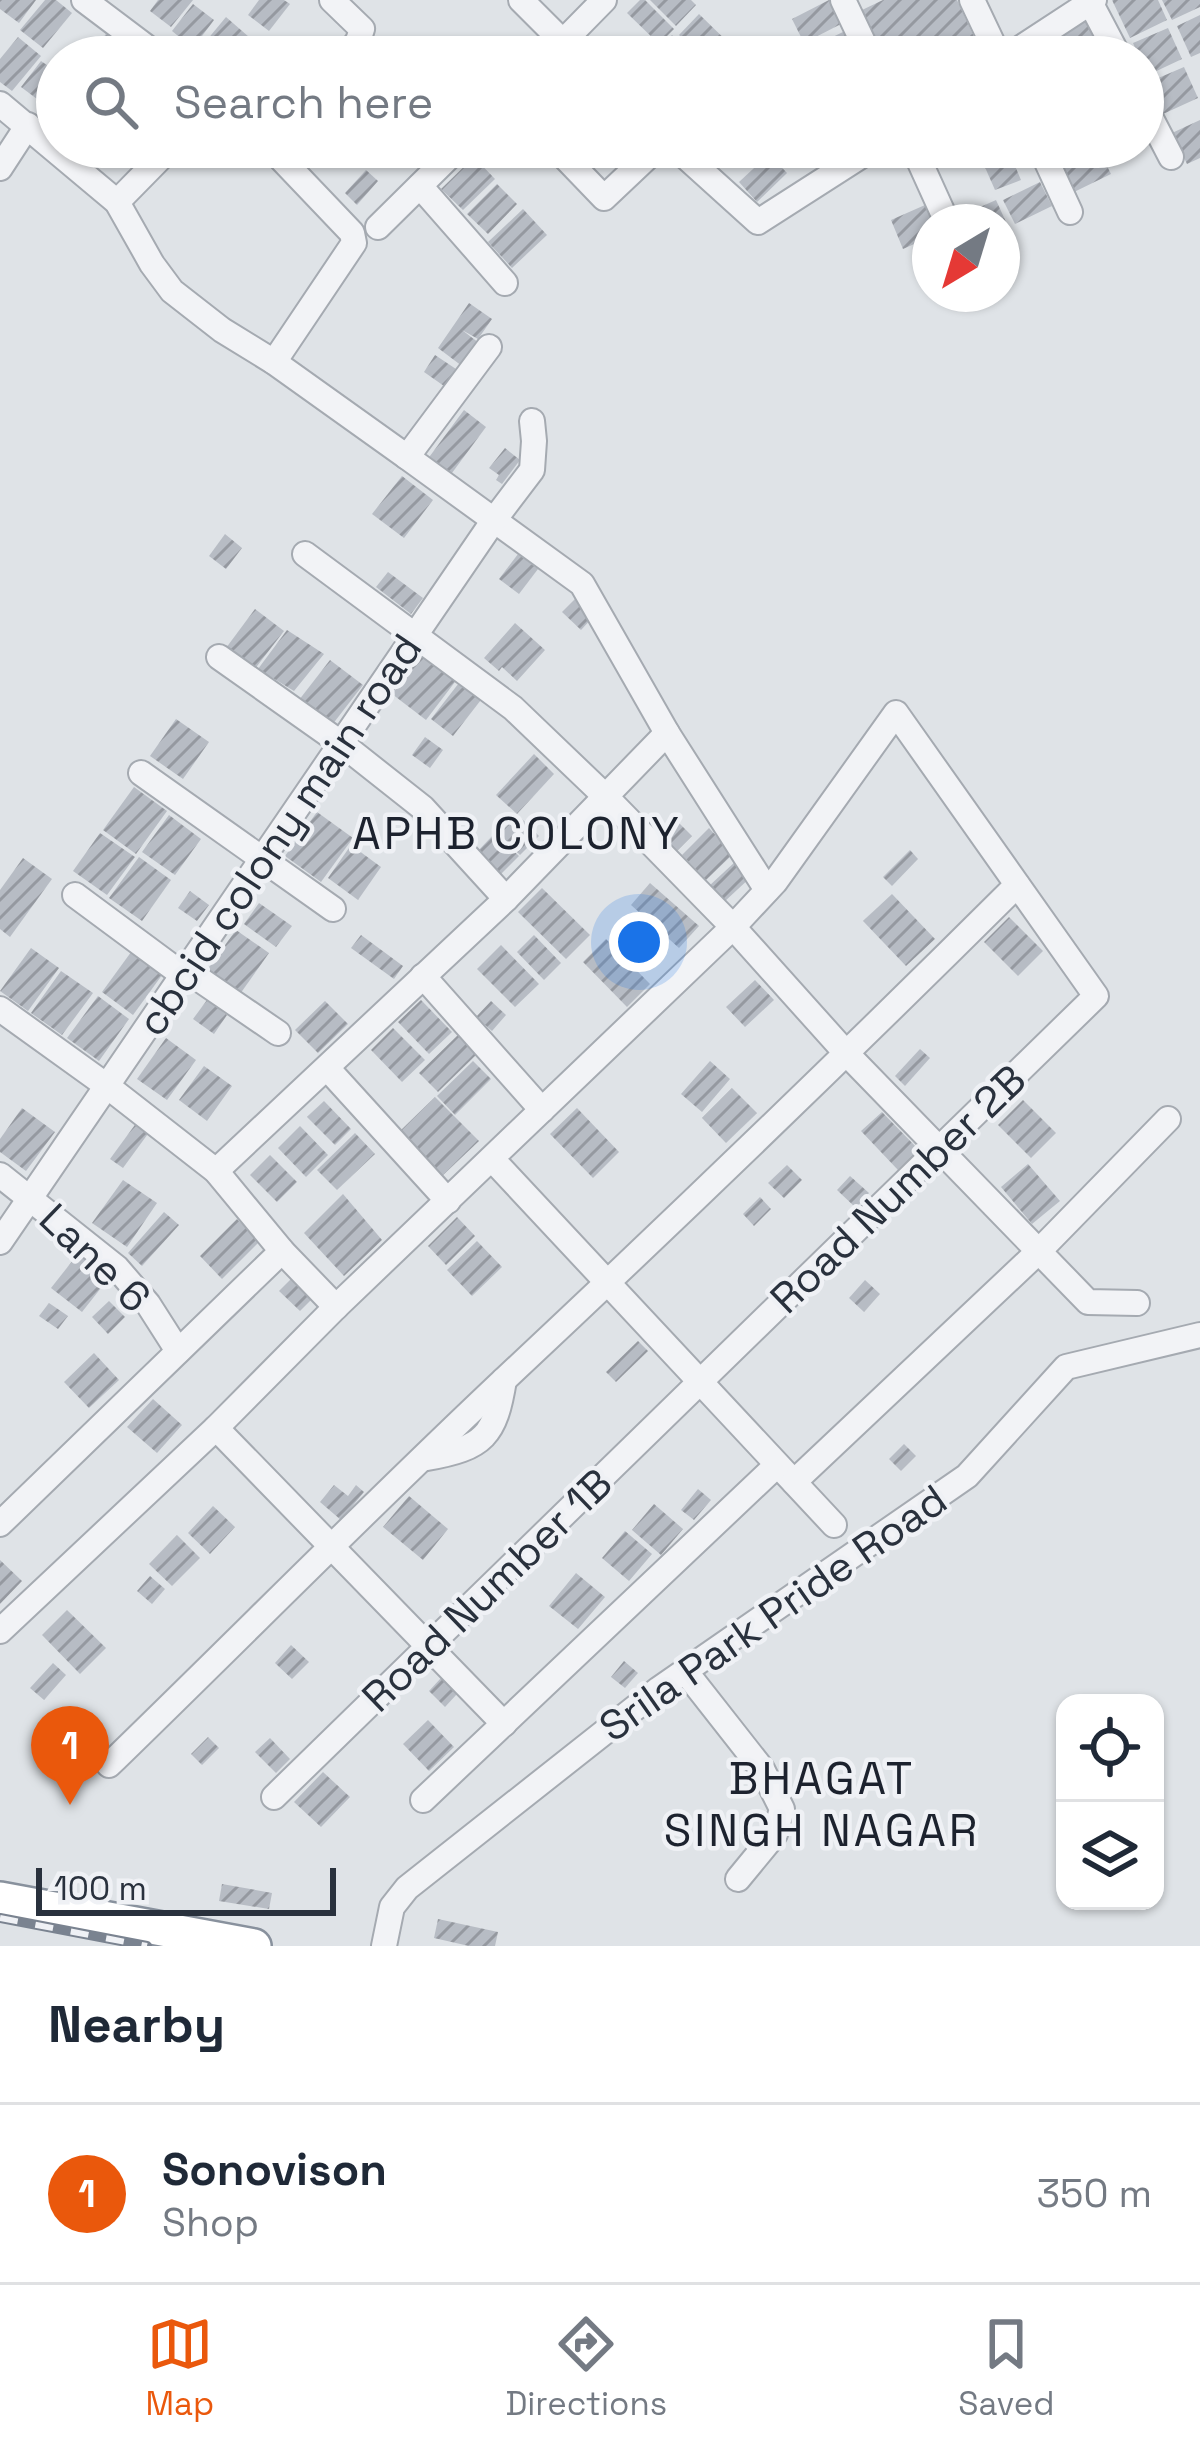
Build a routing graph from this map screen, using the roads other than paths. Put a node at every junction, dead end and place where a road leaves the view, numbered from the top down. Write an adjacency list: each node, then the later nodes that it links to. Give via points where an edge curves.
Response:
1 (84, 0): 8 (street)
2 (332, 0): 9 (street, via 362,29)
3 (521, 0): 10 (street)
4 (604, 0): 11 (street)
5 (842, 0): 12 (street)
6 (972, 0): 13 (street)
7 (1092, 1): 14 (street); 15 (street)
8 (132, 36)
9 (360, 36)
10 (546, 36)
11 (569, 36)
12 (860, 36)
13 (992, 36)
14 (1036, 36)
15 (1109, 36)
16 (0, 104): 17 (street)
17 (28, 125): 18 (street); 21 (street)
18 (36, 132)
19 (1164, 144): 20 (street)
20 (1171, 157)
21 (0, 168)
22 (78, 168): 33 (street)
23 (150, 168): 33 (street)
24 (290, 168): 39 (street, via 354,243)
25 (438, 168): 32 (street)
26 (575, 168): 27 (street, via 604,198)
27 (636, 168)
28 (698, 168): 29 (street, via 758,222)
29 (842, 168)
30 (923, 168): 34 (street)
31 (1050, 168): 35 (street)
32 (420, 186): 36 (street); 37 (street)
33 (117, 202): 39 (street, via 172,291)
34 (939, 204)
35 (1070, 212)
36 (378, 226)
37 (505, 283)
38 (489, 347): 41 (street)
39 (274, 362): 41 (street)
40 (532, 421): 42 (street, cbcid colony main road, via 532,470)
41 (407, 457): 42 (street)
42 (494, 520): 44 (street, cbcid colony main road); 46 (street, via 582,584)
43 (305, 554): 44 (street)
44 (416, 634): 47 (street, cbcid colony main road); 49 (street, via 513,708)
45 (219, 657): 47 (street)
46 (667, 733): 49 (street); 52 (street)
47 (342, 744): 50 (street, cbcid colony main road); 54 (street, via 423,808)
48 (141, 773): 50 (street)
49 (606, 797): 54 (street); 56 (street)
50 (262, 860): 55 (street); 57 (street, cbcid colony main road)
51 (1017, 885): 52 (street, via 896,713); 61 (street); 66 (street, Road Number 2B, via 1096,996)
52 (767, 890): 56 (street)
53 (75, 895): 57 (street)
54 (506, 899): 58 (street)
55 (333, 909)
56 (733, 927): 61 (street); 64 (street)
57 (185, 973): 60 (street); 63 (street, cbcid colony main road)
58 (423, 976): 62 (street); 64 (street)
59 (0, 1009): 63 (street)
60 (278, 1034)
61 (847, 1054): 66 (street); 75 (street)
62 (328, 1068): 68 (street); 71 (street)
63 (107, 1086): 68 (street); 70 (street, cbcid colony main road)
64 (542, 1111): 67 (street)
65 (1168, 1119): 74 (street)
66 (938, 1149): 74 (street); 80 (street, Road Number 2B)
67 (492, 1159): 71 (street); 75 (street)
68 (216, 1171): 73 (street)
69 (0, 1175): 70 (street, Lane 6)
70 (31, 1197): 72 (street, cbcid colony main road); 79 (street, Lane 6, via 117,1268)
71 (448, 1201): 77 (street)
72 (0, 1242)
73 (282, 1251): 77 (street); 79 (street)
74 (1039, 1252): 76 (street, via 1088,1303); 82 (street)
75 (608, 1284): 80 (street); 85 (street, via 504,1380 487,1434 424,1458)
76 (1137, 1303)
77 (336, 1306): 81 (street)
78 (1200, 1335): 88 (street, Srila Park Pride Road, via 1066,1367 967,1476)
79 (178, 1352): 83 (street)
80 (700, 1383): 82 (street); 87 (street, Road Number 1B)
81 (216, 1428): 85 (street); 86 (street)
82 (785, 1474): 84 (street); 89 (street)
83 (4, 1514)
84 (834, 1525)
85 (332, 1549): 87 (street); 90 (street)
86 (0, 1631)
87 (430, 1647): 89 (street); 91 (street, Road Number 1B)
88 (685, 1672): 93 (street, via 762,1769 782,1809 776,1834); 96 (street, Srila Park Pride Road, via 407,1888 392,1906)
89 (504, 1724): 92 (street)
90 (109, 1765)
91 (274, 1797)
92 (423, 1800)
93 (738, 1879)
94 (0, 1898): 95 (highway)
95 (254, 1946)
96 (384, 1946)

